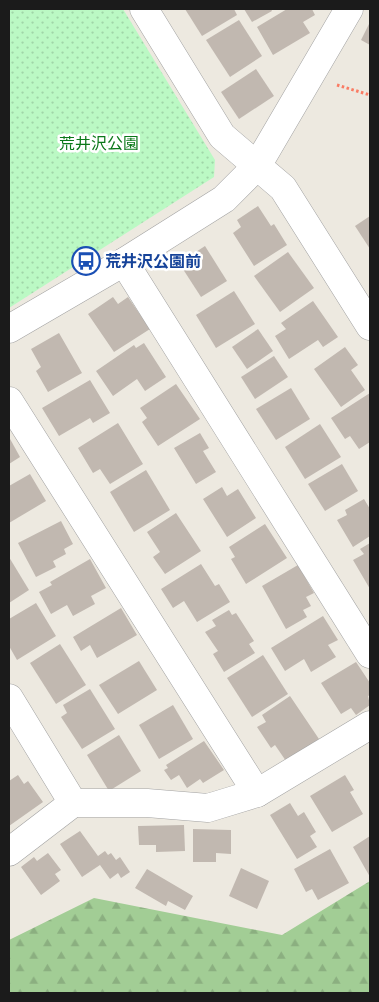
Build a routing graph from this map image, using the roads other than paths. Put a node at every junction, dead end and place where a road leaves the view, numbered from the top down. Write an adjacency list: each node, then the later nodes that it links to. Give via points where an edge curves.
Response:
1 (144, 9): 3 (street, via 222,136)
2 (341, 13): 3 (street, via 321,78)
3 (257, 166): 4 (street, via 224,199); 5 (street, via 283,188)
4 (124, 262): 6 (street); 8 (street)
5 (370, 326)
6 (9, 329)
7 (9, 400): 11 (street)
8 (370, 654)
9 (9, 698): 12 (street)
10 (370, 725): 11 (street)
11 (257, 794): 12 (street, via 208,808)
12 (73, 802): 13 (street)
13 (9, 852)

